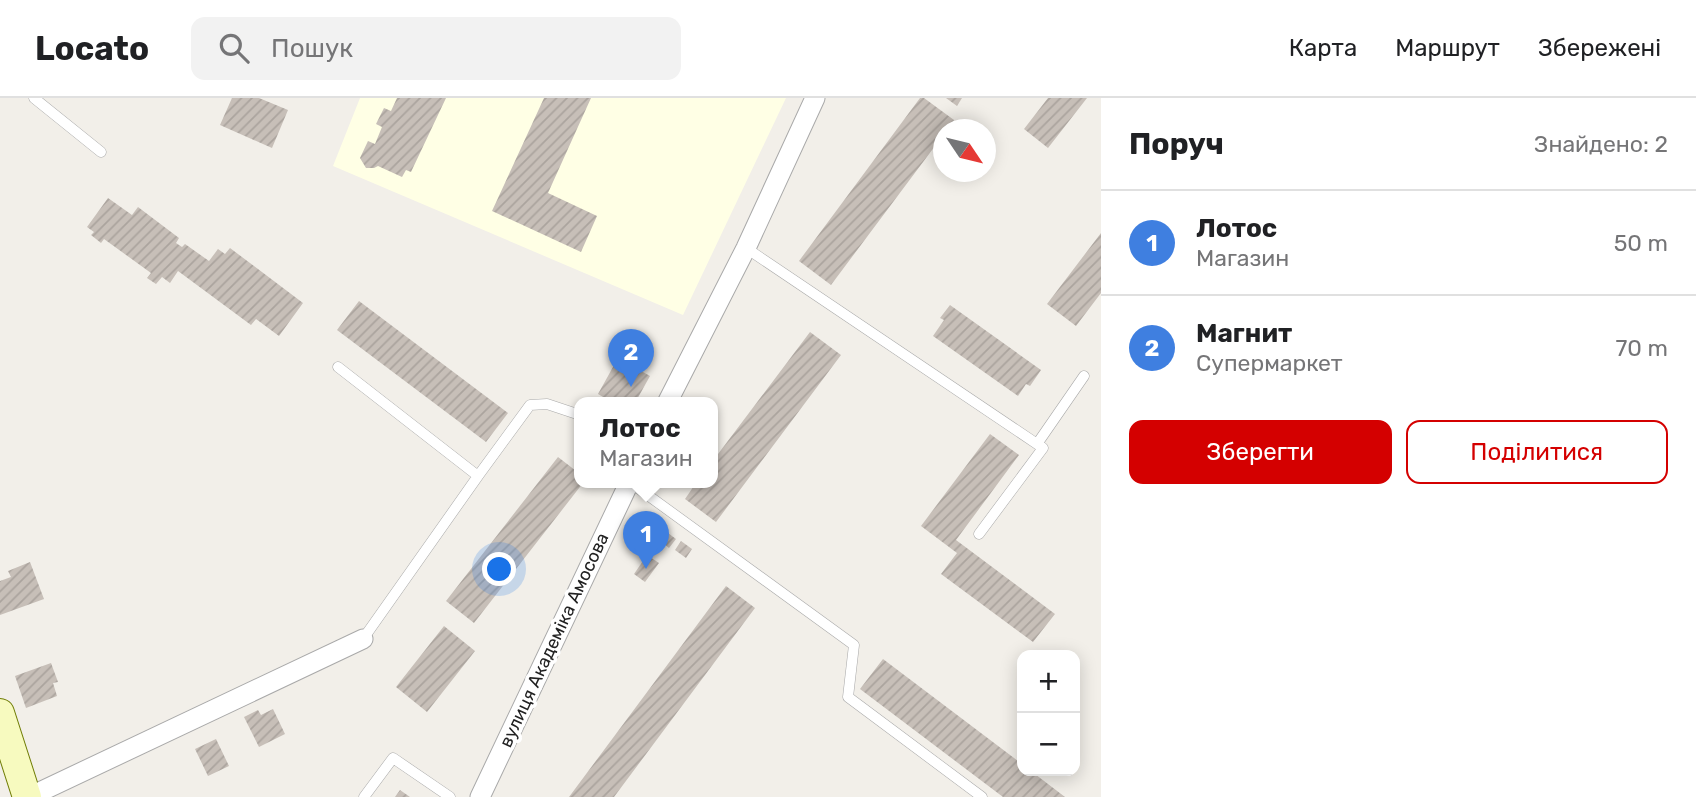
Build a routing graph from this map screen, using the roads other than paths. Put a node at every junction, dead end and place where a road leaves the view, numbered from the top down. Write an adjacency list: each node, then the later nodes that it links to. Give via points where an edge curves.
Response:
1 (34, 98): 3 (lane)
2 (816, 98): 4 (street)
3 (101, 152)
4 (746, 248): 7 (street); 9 (lane)
5 (338, 367): 10 (lane)
6 (1084, 376): 9 (lane)
7 (670, 397)
8 (574, 413): 10 (lane, via 547,404 530,405)
9 (1037, 444): 13 (lane, via 1043,447)
10 (478, 476): 14 (lane)
11 (628, 488): 19 (street, вулиця Академіка Амосова)
12 (637, 488): 20 (lane, via 854,645 848,697)
13 (979, 534)
14 (363, 639): 16 (street)
15 (0, 713): 16 (street)
16 (28, 797)
17 (364, 797): 18 (lane, via 393,758)
18 (450, 797)
19 (480, 797)
20 (982, 797)

